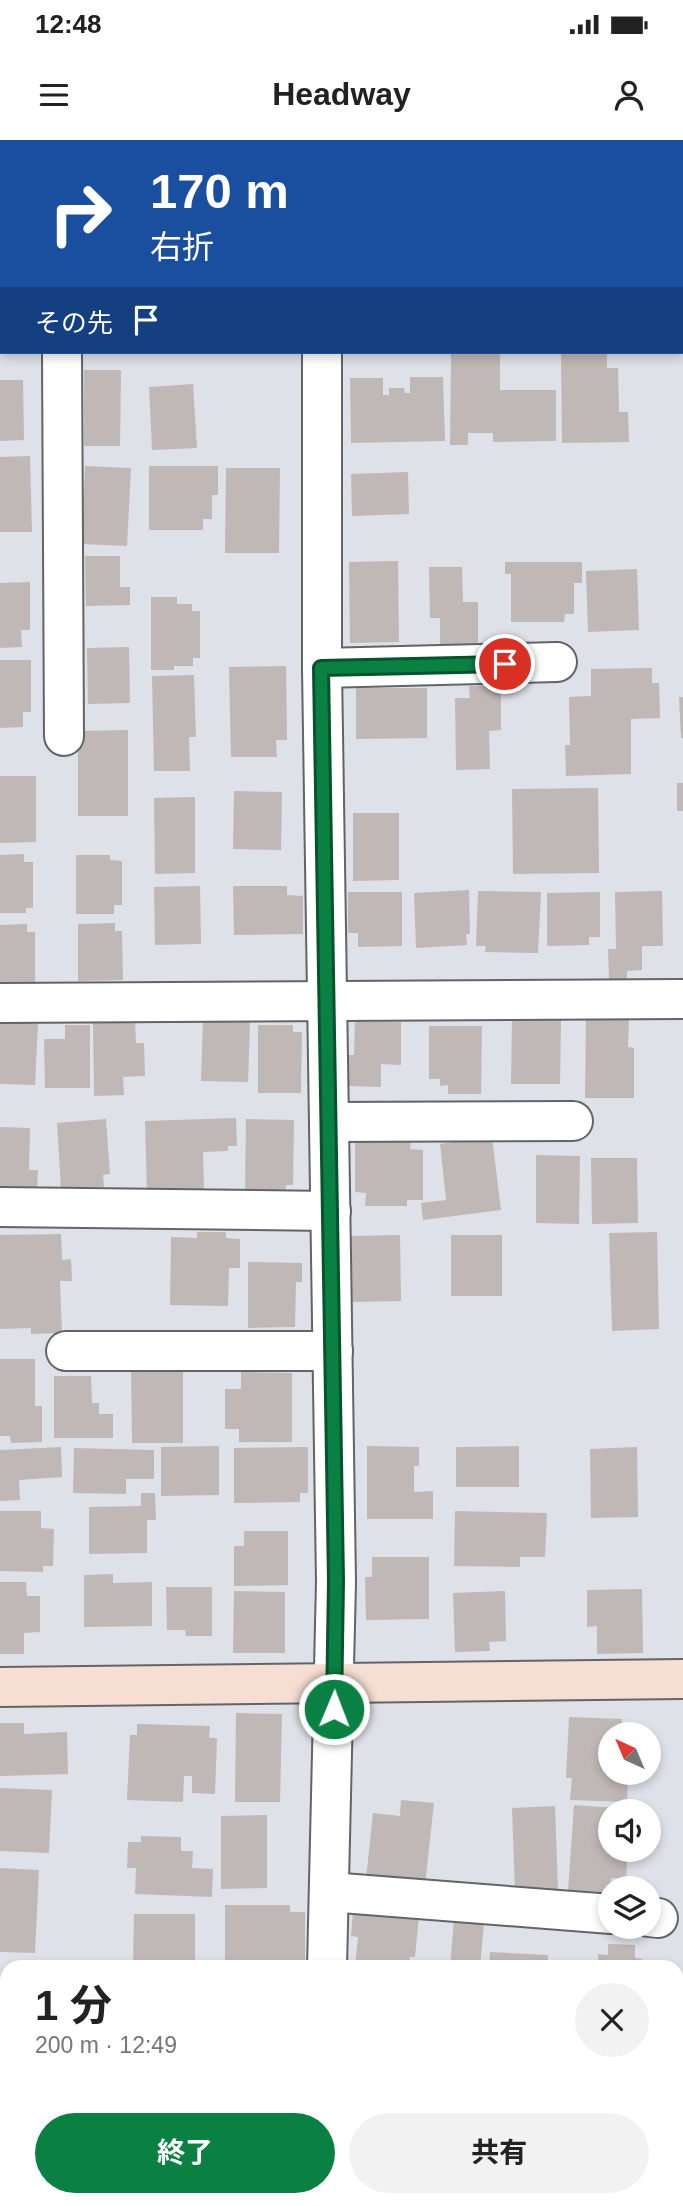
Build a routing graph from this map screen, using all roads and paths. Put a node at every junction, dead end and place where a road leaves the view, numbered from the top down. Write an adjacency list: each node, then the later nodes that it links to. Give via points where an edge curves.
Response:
1 (62, 354): 5 (street)
2 (322, 354): 4 (street)
3 (557, 662): 4 (street)
4 (321, 668): 7 (street)
5 (64, 736)
6 (683, 999): 7 (street)
7 (328, 1000): 8 (street); 10 (street)
8 (0, 1003)
9 (573, 1121): 10 (street)
10 (330, 1122): 12 (street)
11 (0, 1207): 12 (street)
12 (331, 1210): 14 (street)
13 (66, 1351): 14 (street)
14 (333, 1351): 16 (street)
15 (683, 1679): 16 (street)
16 (334, 1683): 17 (street); 18 (street)
17 (0, 1687)
18 (329, 1892): 19 (street); 20 (street)
19 (598, 1913)
20 (327, 1960)

